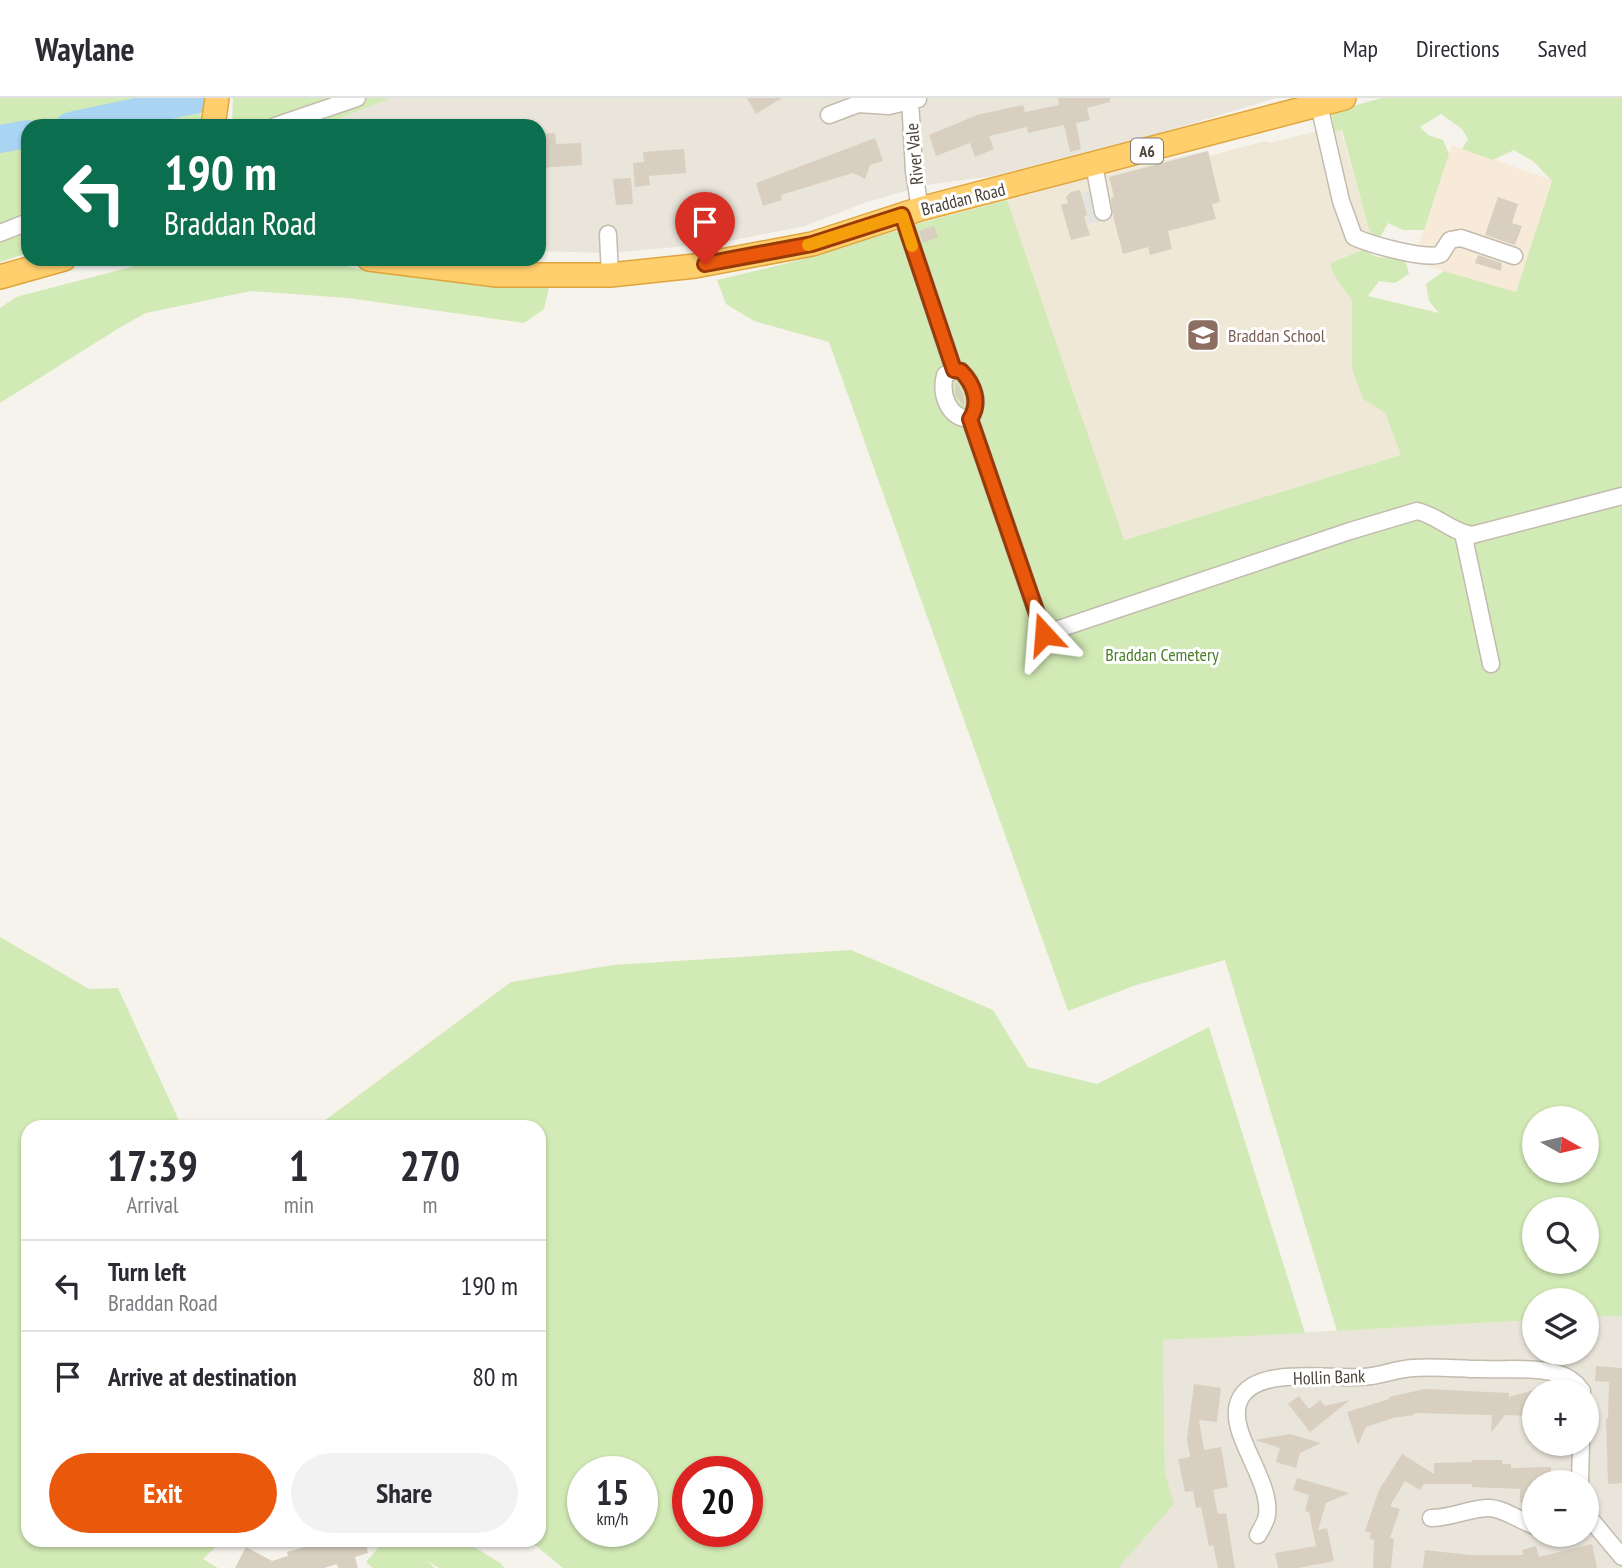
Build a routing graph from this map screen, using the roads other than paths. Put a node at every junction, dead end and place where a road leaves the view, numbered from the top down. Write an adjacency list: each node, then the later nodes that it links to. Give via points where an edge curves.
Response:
1 (216, 98): 7 (highway)
2 (357, 98): 8 (street)
3 (1345, 98): 5 (highway, Braddan Road / A6)
4 (913, 99): 6 (street, via 889,106 858,104); 10 (street, River Vale)
5 (1320, 105): 9 (highway, Braddan Road / A6); 15 (street, via 1341,201 1354,237 1370,245 1429,257 1441,254 1450,240 1461,238)
6 (829, 115)
7 (214, 119)
8 (296, 119)
9 (1094, 165): 10 (highway, Braddan Road / A6); 11 (street)
10 (911, 212): 18 (highway, Braddan Road / A6, via 812,244 695,266); 20 (street, River Vale)
11 (1103, 212)
12 (21, 225): 13 (street)
13 (0, 233)
14 (608, 234): 18 (street)
15 (1514, 256)
16 (40, 266): 19 (highway)
17 (425, 266): 18 (highway, Braddan Road / A6, via 497,275)
18 (610, 275)
19 (0, 278)
20 (954, 370): 21 (street, via 970,380 976,403); 21 (street, via 943,382 947,402 960,419)
21 (970, 419): 23 (street, via 1044,634 1417,511)
22 (1622, 496): 23 (street, via 1472,535)
23 (1463, 533): 24 (street)
24 (1490, 664)
25 (1569, 1379): 29 (street, Hollin Bank, via 1541,1371 1414,1367 1370,1377 1282,1378 1249,1388 1237,1406 1238,1424 1275,1517)
26 (1430, 1518): 27 (street, via 1486,1508)
27 (1522, 1520)
28 (1599, 1529): 30 (street)
29 (1258, 1535)
30 (1622, 1557)

